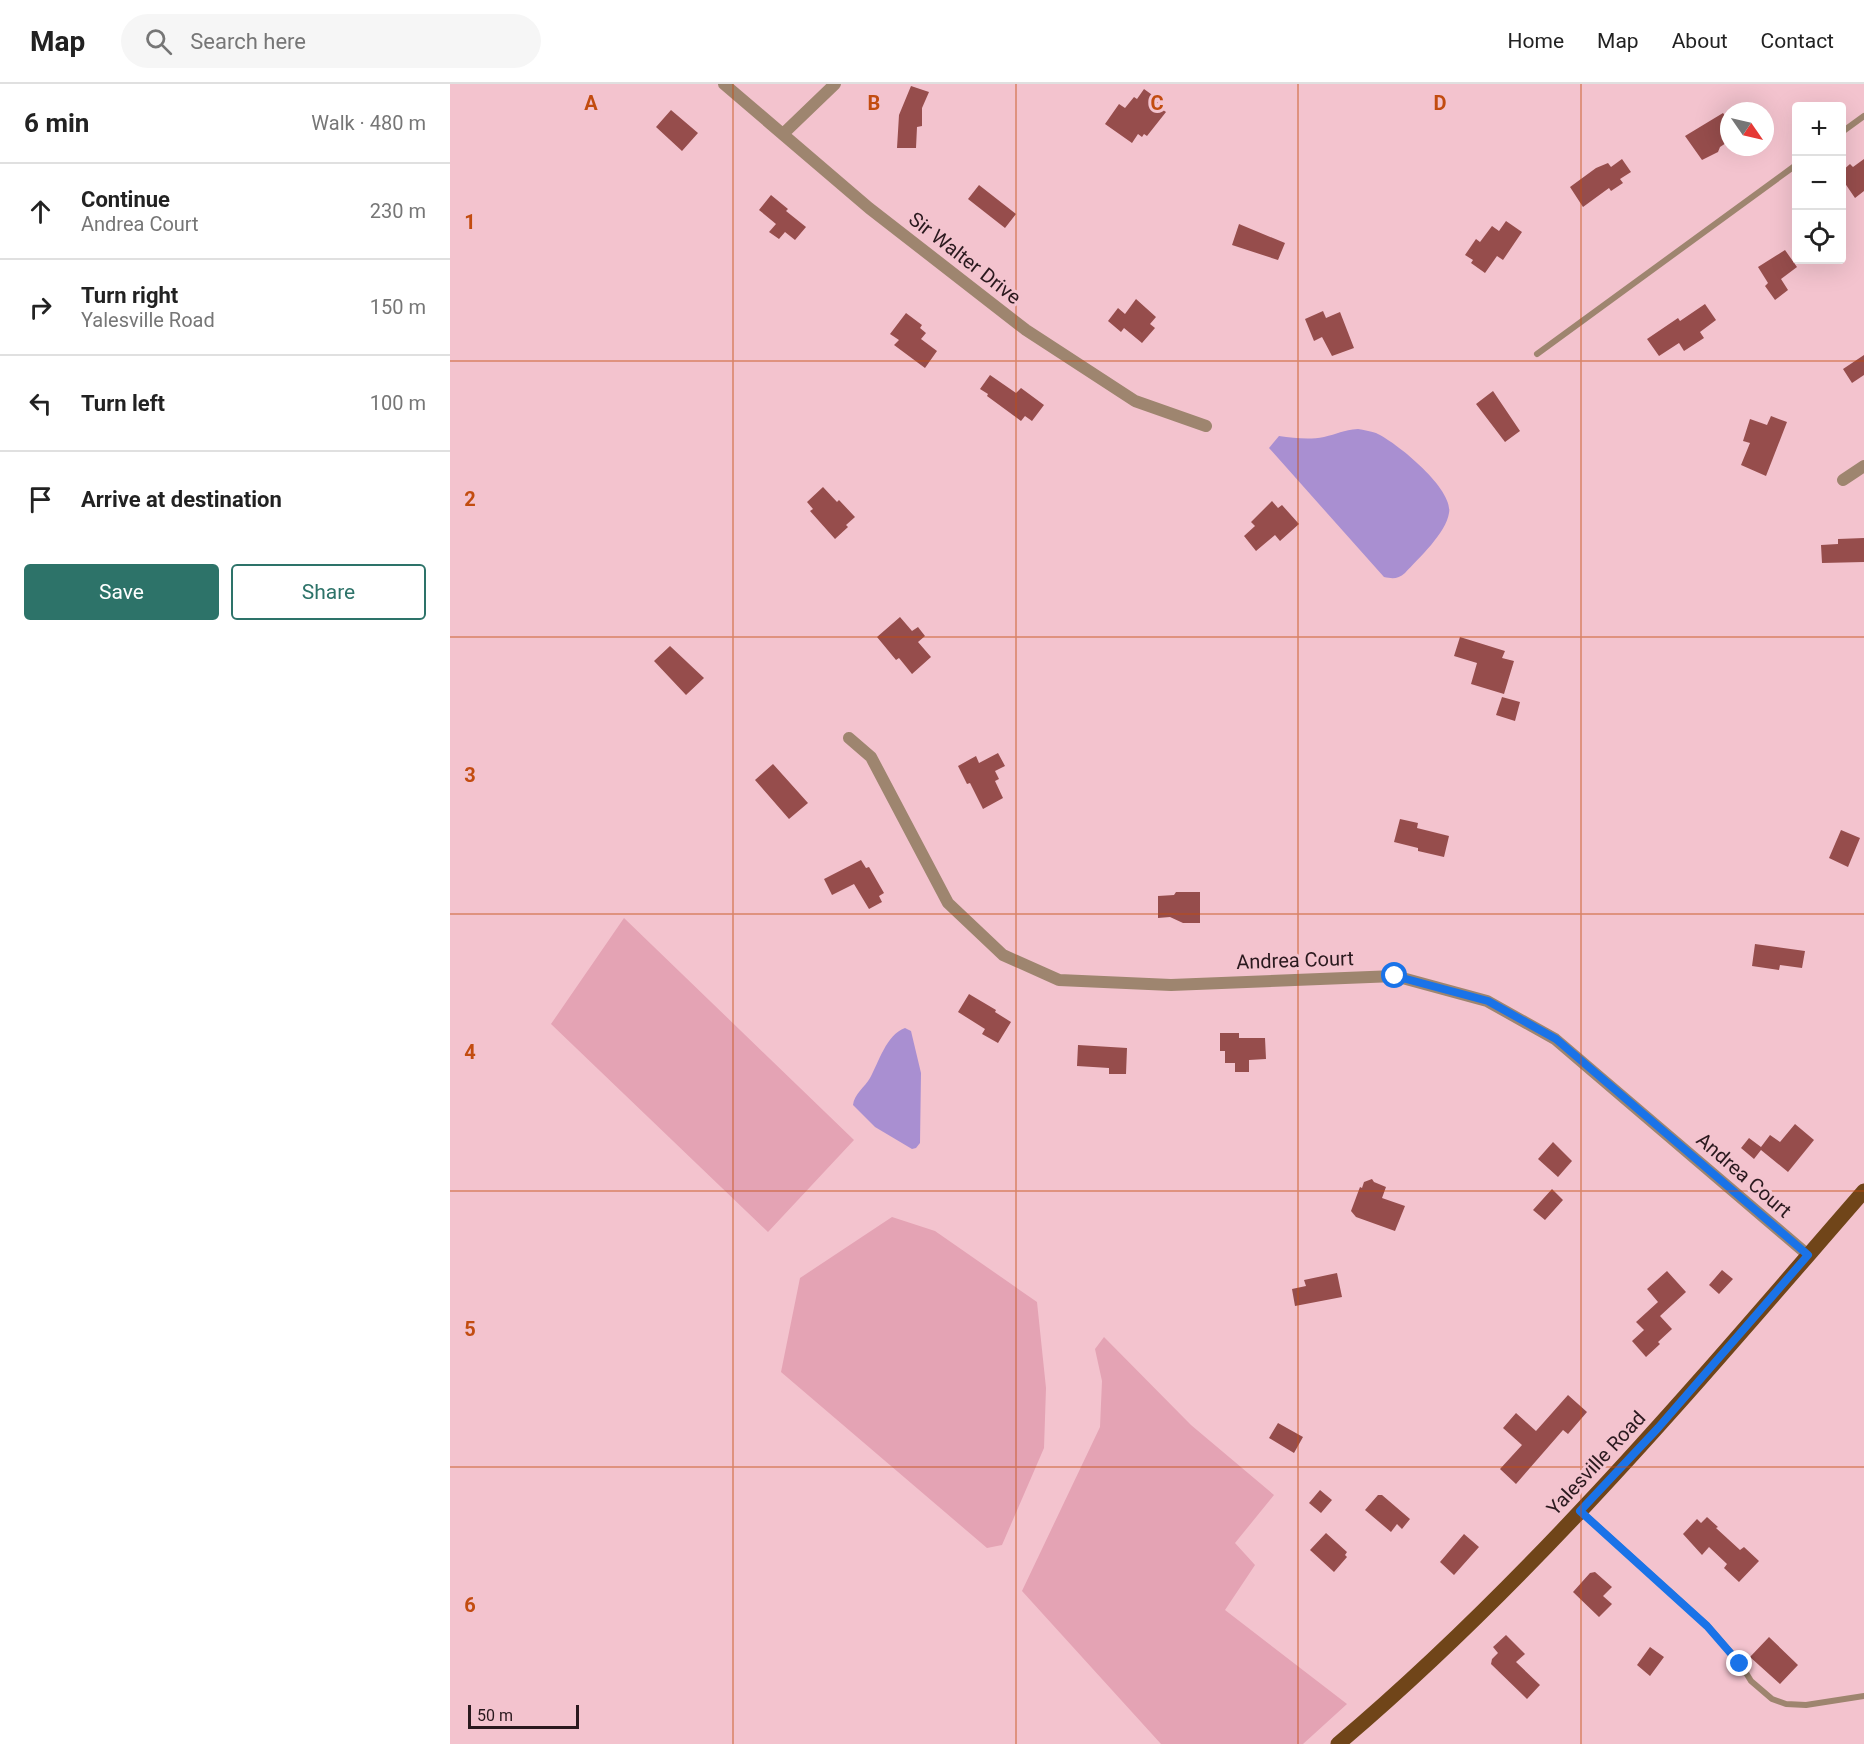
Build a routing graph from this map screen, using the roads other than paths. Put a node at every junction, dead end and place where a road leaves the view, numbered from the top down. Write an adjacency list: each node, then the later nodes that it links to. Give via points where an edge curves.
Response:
1 (724, 84): 5 (street, Sir Walter Drive)
2 (835, 84): 5 (street)
3 (1864, 116): 4 (lane)
4 (1846, 129)
5 (784, 133): 8 (street, Sir Walter Drive, via 869,208 1026,330 1135,401)
6 (1792, 169): 7 (lane)
7 (1537, 354)
8 (1206, 426)
9 (1864, 466): 10 (street)
10 (1843, 480)
11 (849, 738): 13 (street, Andrea Court, via 870,757 948,903 1003,955 1059,980 1171,985 1395,976 1488,1001 1556,1039)
12 (1864, 1191): 13 (main road, Yalesville Road)
13 (1808, 1255): 14 (main road, Yalesville Road, via 1658,1428)
14 (1580, 1511): 15 (lane, via 1707,1626 1751,1681 1772,1699 1806,1705); 16 (main road, Yalesville Road, via 1457,1635)
15 (1864, 1696)
16 (1338, 1744)

